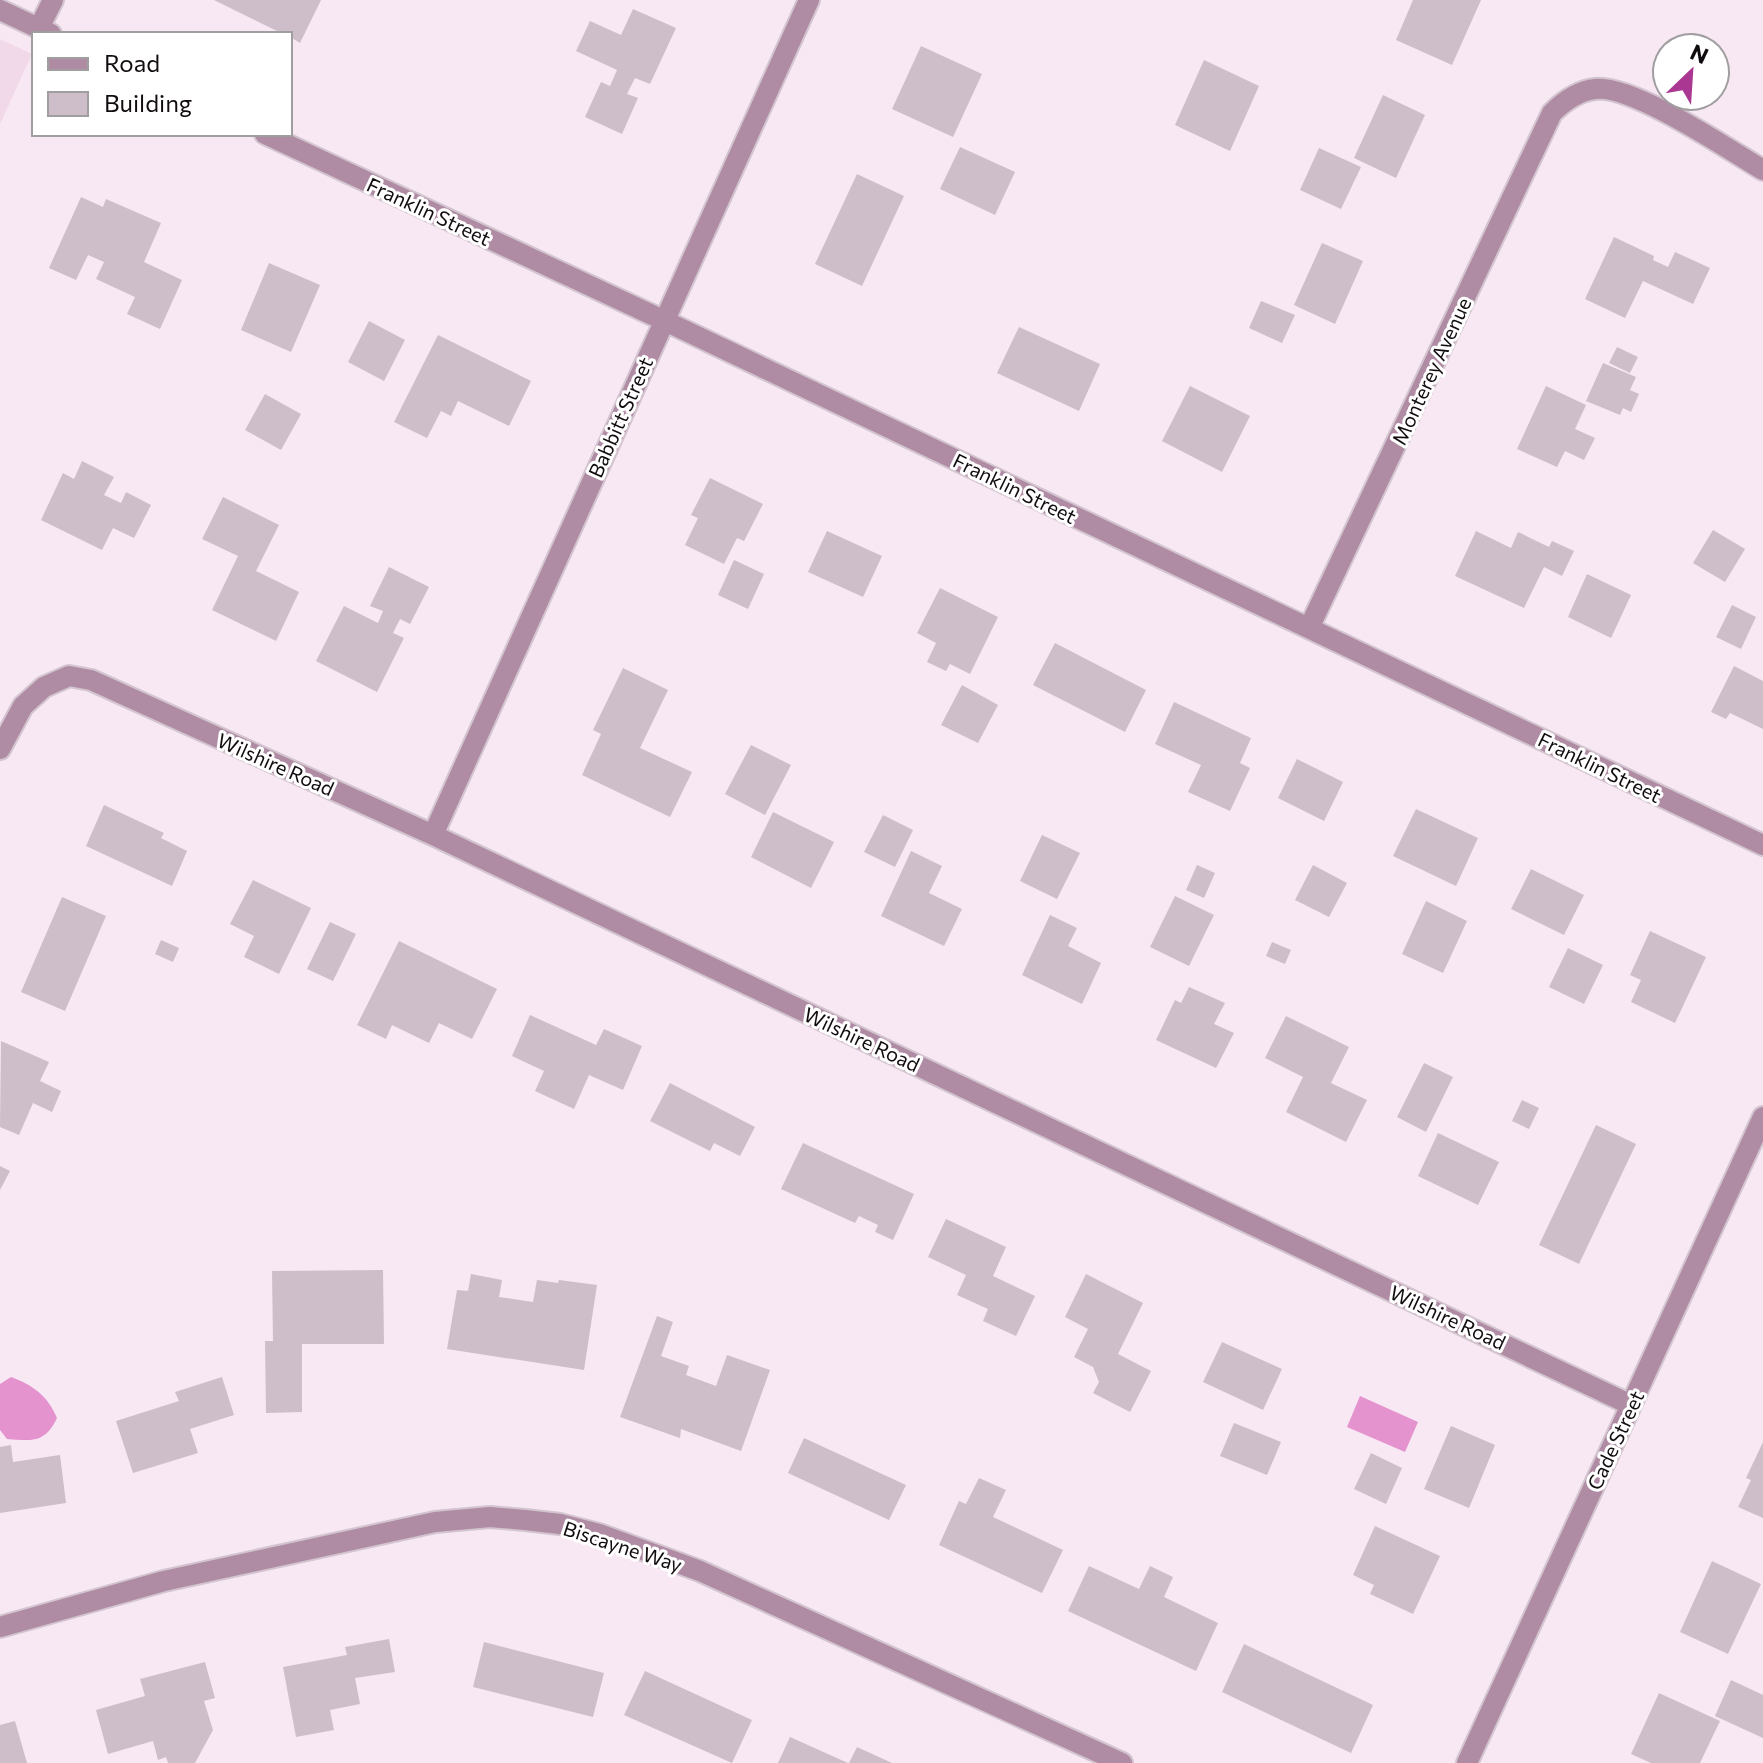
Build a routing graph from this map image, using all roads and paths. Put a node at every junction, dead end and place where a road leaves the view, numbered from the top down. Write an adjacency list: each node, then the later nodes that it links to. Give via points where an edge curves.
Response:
1 (53, 0): 4 (street)
2 (809, 0): 7 (street, Babbitt Street)
3 (0, 10): 4 (street)
4 (45, 31)
5 (269, 136): 7 (street, Franklin Street)
6 (1763, 170): 8 (street, Monterey Avenue, via 1662,111 1611,90 1594,89 1564,101 1552,113)
7 (663, 320): 8 (street, Franklin Street); 10 (street, Babbitt Street)
8 (1309, 628): 11 (street, Franklin Street)
9 (0, 749): 10 (street, Wilshire Road, via 23,706 44,687 69,676 91,680)
10 (433, 835): 13 (street, Wilshire Road)
11 (1763, 845)
12 (1763, 1117): 13 (street, Cade Street)
13 (1631, 1405): 16 (street, Cade Street)
14 (0, 1627): 15 (street, Biscayne Way, via 164,1581 435,1522 490,1517 560,1524 700,1571)
15 (1122, 1763)
16 (1467, 1763)

